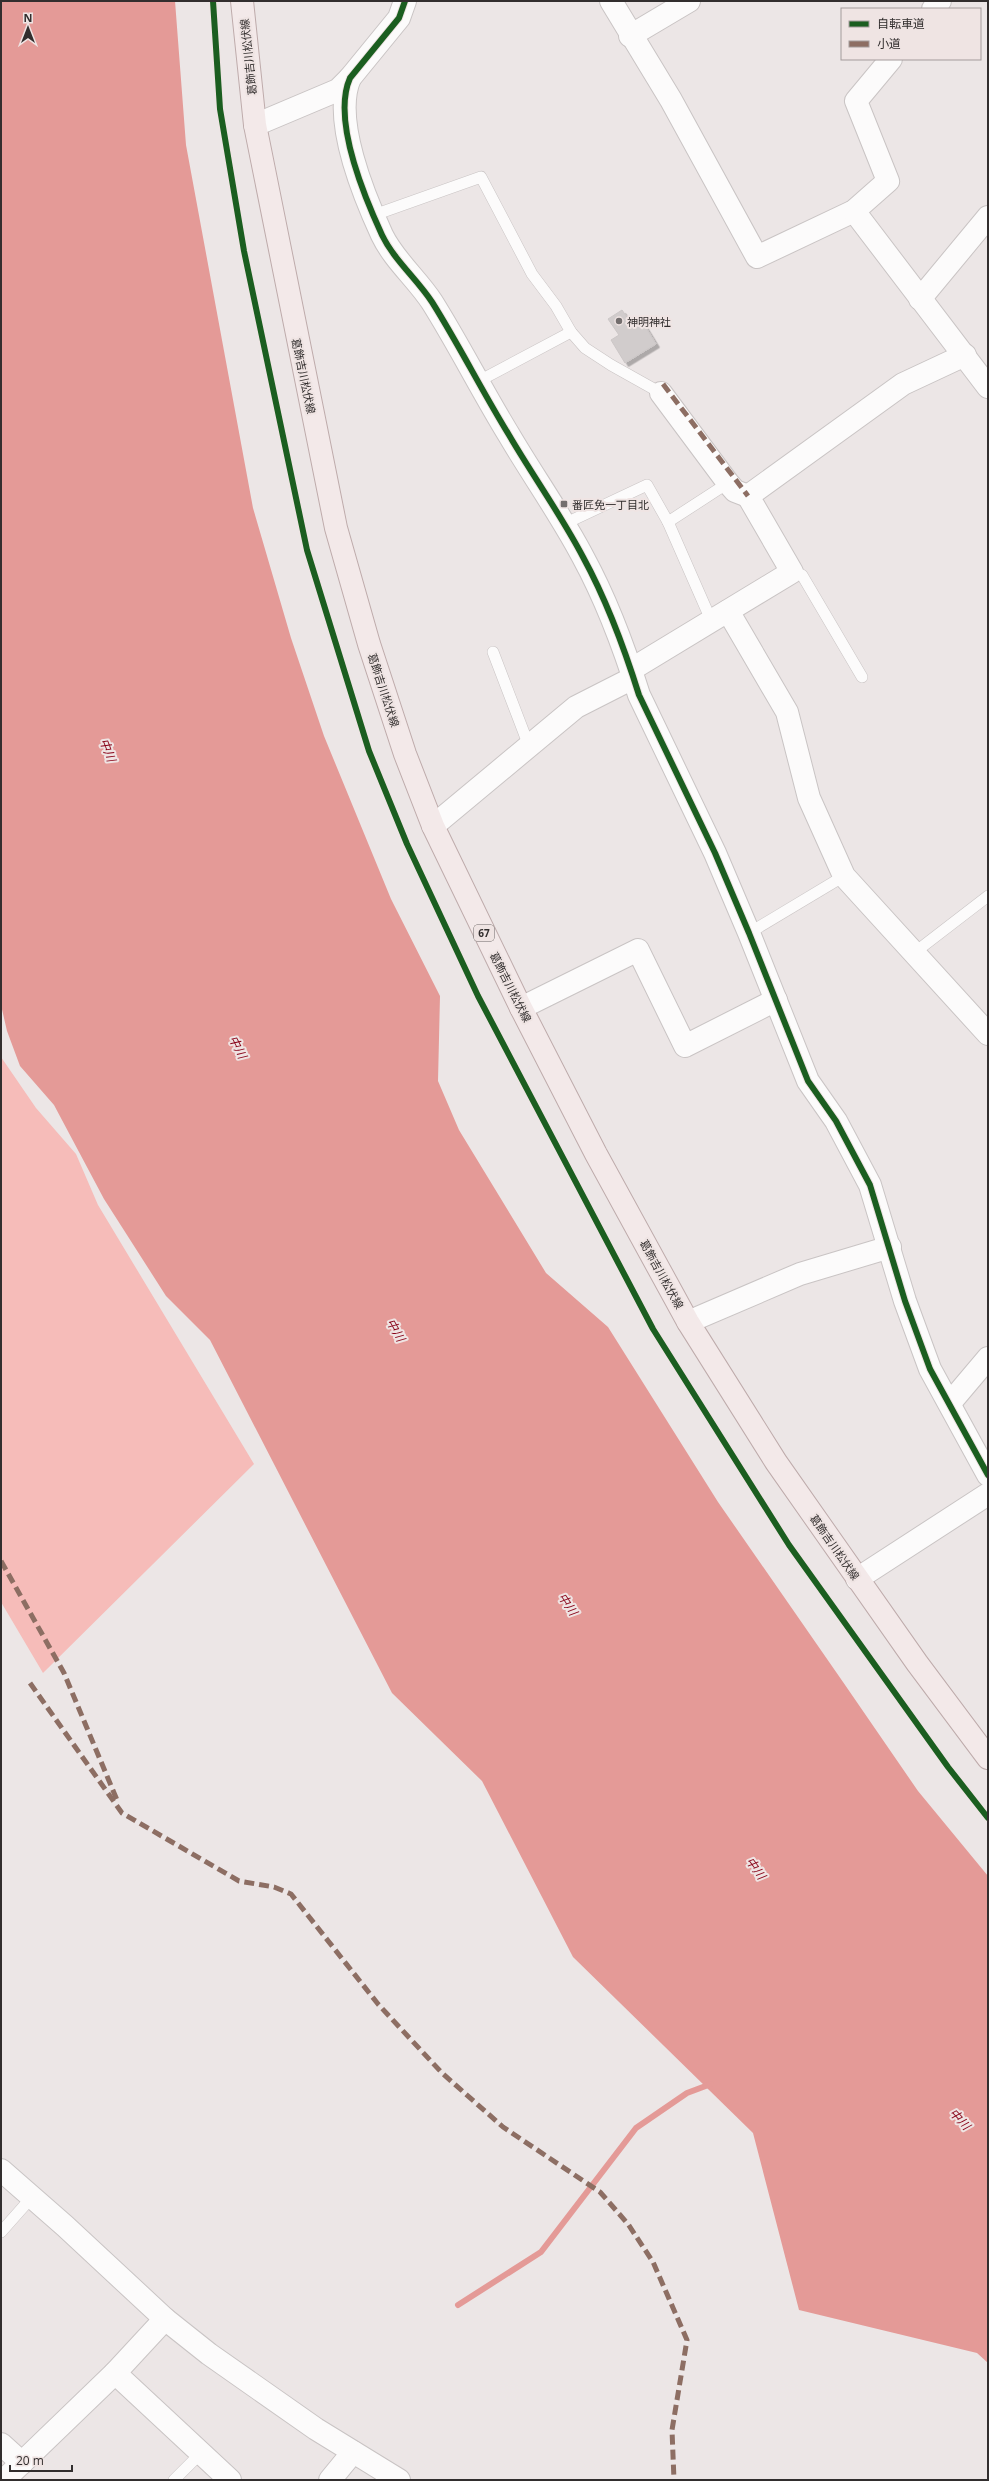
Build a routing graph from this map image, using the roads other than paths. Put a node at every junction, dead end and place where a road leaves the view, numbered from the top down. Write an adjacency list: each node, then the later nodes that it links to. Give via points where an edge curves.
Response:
1 (242, 1): 8 (main road, 葛飾吉川松伏線 / 67)
2 (405, 1): 7 (street, via 399,18)
3 (611, 1): 5 (street)
4 (689, 1): 5 (street)
5 (630, 36): 9 (street, via 671,100 757,257)
6 (890, 60): 9 (street, via 856,101 888,181)
7 (350, 78): 8 (street, via 338,90); 10 (street, via 347,86 346,125 360,179)
8 (255, 125): 28 (main road, 葛飾吉川松伏線 / 67, via 336,528 376,666 405,754)
9 (854, 211): 12 (street)
10 (374, 215): 13 (lane, via 481,176 532,274 556,306); 15 (street, via 389,248 431,301)
11 (988, 217): 12 (street)
12 (920, 299): 14 (street)
13 (571, 332): 15 (lane); 17 (lane, via 585,348)
14 (965, 355): 16 (street); 19 (street, via 903,384)
15 (477, 382): 21 (street)
16 (988, 387)
17 (661, 393): 18 (street)
18 (728, 483): 19 (street, via 735,491); 20 (lane)
19 (748, 496): 22 (street)
20 (668, 522): 21 (lane, via 647,484); 23 (lane)
21 (564, 524): 25 (street, via 606,601)
22 (792, 572): 23 (street); 26 (lane, via 802,575)
23 (720, 616): 25 (street); 29 (street, via 787,712 809,798)
24 (493, 652): 27 (lane)
25 (633, 673): 27 (street, via 576,707); 31 (street, via 638,695 712,846)
26 (862, 677)
27 (529, 746): 28 (street)
28 (433, 826): 34 (main road, 葛飾吉川松伏線 / 67)
29 (844, 876): 31 (lane); 32 (street)
30 (988, 896): 32 (lane)
31 (749, 932): 33 (street)
32 (914, 953): 35 (street)
33 (776, 1000): 34 (street, via 685,1046 638,950); 36 (street, via 808,1081 836,1121 870,1185)
34 (521, 1008): 37 (main road, 葛飾吉川松伏線 / 67, via 596,1154)
35 (988, 1034)
36 (890, 1248): 37 (street, via 800,1274); 39 (street, via 917,1336 930,1369)
37 (688, 1322): 43 (main road, 葛飾吉川松伏線 / 67, via 776,1462)
38 (988, 1358): 39 (street)
39 (950, 1403): 40 (street)
40 (983, 1452): 41 (street)
41 (988, 1475)
42 (988, 1494): 43 (street)
43 (857, 1579): 44 (main road, 葛飾吉川松伏線 / 67)
44 (985, 1748)
45 (1, 2170): 46 (street)
46 (32, 2197): 47 (lane); 48 (street)
47 (1, 2232)
48 (165, 2319): 49 (street); 51 (street, via 209,2354)
49 (115, 2373): 52 (street); 53 (street)
50 (1, 2444): 53 (street)
51 (353, 2452): 57 (street); 58 (street)
52 (201, 2453): 55 (lane); 56 (street)
53 (22, 2462): 54 (street)
54 (4, 2480)
55 (174, 2480)
56 (230, 2480)
57 (330, 2480)
58 (399, 2480)

